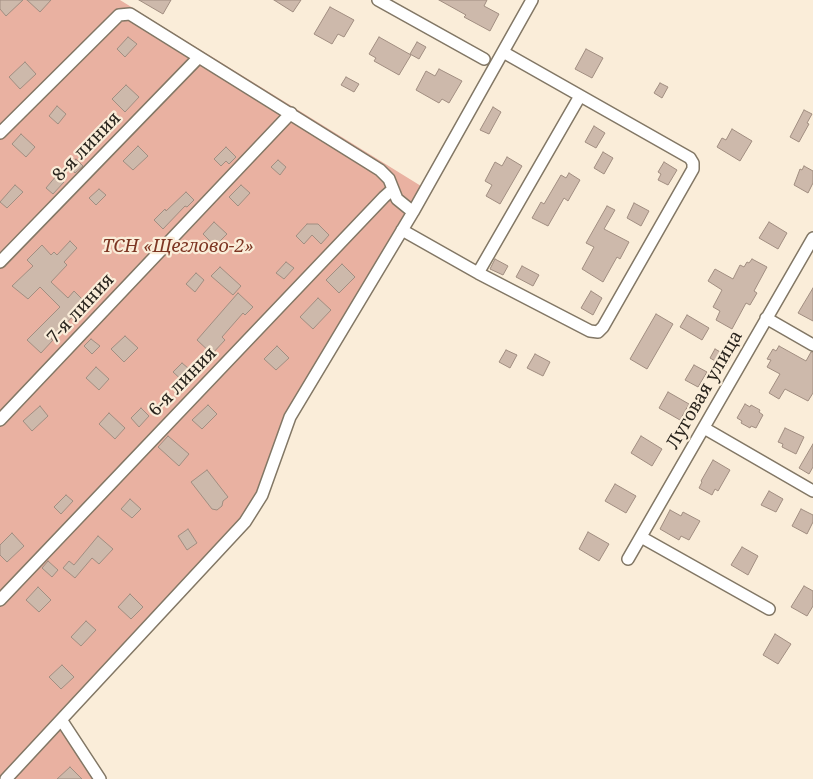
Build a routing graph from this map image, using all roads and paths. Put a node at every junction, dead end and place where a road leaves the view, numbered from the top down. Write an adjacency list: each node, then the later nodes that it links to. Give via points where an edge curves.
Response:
1 (378, 0): 5 (street)
2 (532, 0): 3 (street)
3 (503, 52): 6 (street); 10 (street)
4 (199, 57): 7 (street); 8 (street, via 130,14 119,15); 13 (street, 8-я линия)
5 (484, 59)
6 (580, 96): 14 (street); 14 (street, via 690,158 693,163 693,169 603,327 598,332 590,331)
7 (291, 113): 9 (street, via 380,170); 17 (street, 7-я линия)
8 (0, 133)
9 (393, 189): 10 (street, via 397,199); 22 (street, 6-я линия)
10 (413, 212): 11 (street)
11 (402, 230): 14 (street); 24 (street, via 290,417 262,495 245,522)
12 (813, 238): 15 (street, Луговая улица)
13 (0, 262)
14 (478, 272)
15 (766, 318): 16 (street); 18 (street, Луговая улица)
16 (813, 345)
17 (0, 420)
18 (704, 428): 19 (street); 20 (street, Луговая улица)
19 (813, 491)
20 (641, 537): 21 (street, Луговая улица); 23 (street)
21 (628, 559)
22 (0, 600)
23 (769, 608)
24 (62, 721): 25 (street); 26 (street)
25 (6, 779)
26 (100, 779)

